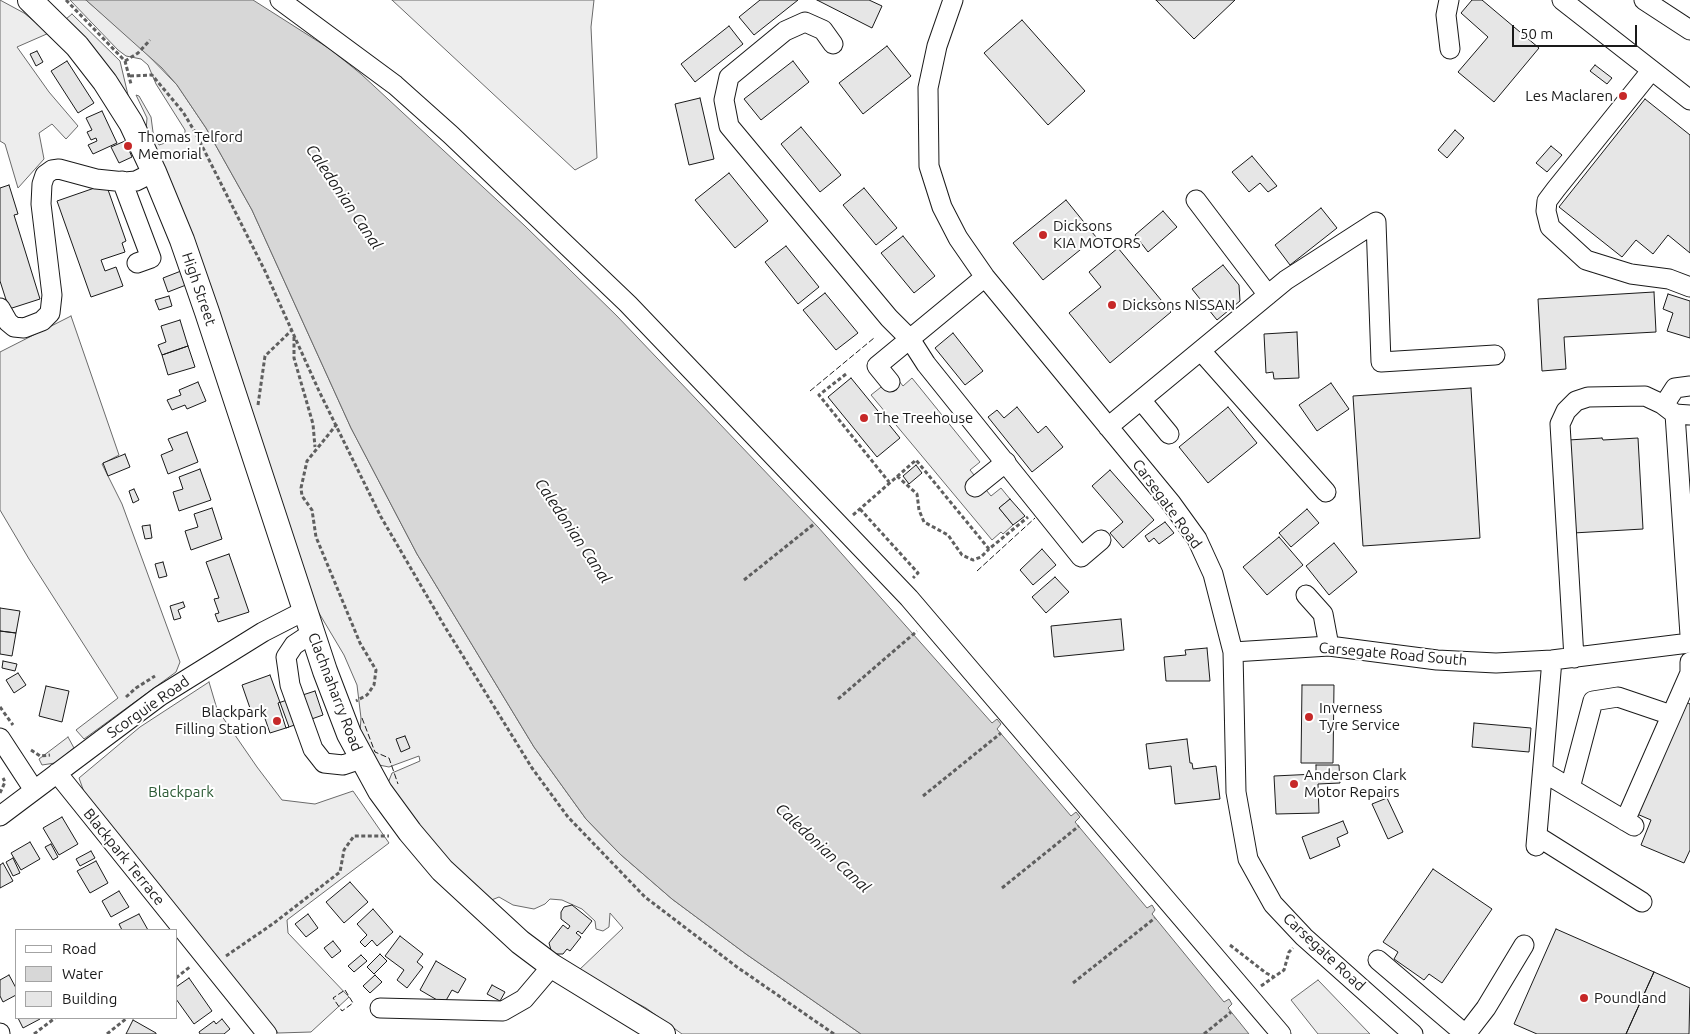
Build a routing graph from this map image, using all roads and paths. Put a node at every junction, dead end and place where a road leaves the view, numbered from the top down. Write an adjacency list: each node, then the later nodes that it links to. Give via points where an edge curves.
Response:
1 (30, 0): 15 (main road, High Street, via 77,46 105,82 131,123)
2 (66, 0): 9 (path, via 125,61)
3 (280, 0): 105 (street, via 395,85 628,304 908,598)
4 (953, 0): 19 (street, Carsegate Road, via 937,46 928,88 929,166 942,207 958,238)
5 (1449, 0): 11 (street, via 1446,15)
6 (1562, 0): 12 (street)
7 (1644, 0): 8 (street)
8 (1690, 30)
9 (150, 40)
10 (833, 44): 25 (street, via 823,30 805,22 785,31 729,77 724,100 729,126)
11 (1450, 49)
12 (1652, 71): 14 (street); 20 (street, via 1556,189 1547,201 1546,211 1550,227 1586,260 1631,274 1669,279)
13 (130, 76): 23 (path, via 152,75 195,132 224,184)
14 (1686, 91)
15 (154, 172): 16 (street, via 136,181); 33 (main road, High Street, via 182,240)
16 (122, 181): 18 (street, via 151,258); 22 (street, via 59,169 45,174 41,204 52,295 50,313 42,321 24,328 14,327)
17 (1196, 200): 21 (street)
18 (137, 263)
19 (985, 277): 25 (street); 35 (street, Carsegate Road)
20 (1690, 286)
21 (1268, 295): 26 (street); 27 (street, via 1376,222 1381,362)
22 (0, 308)
23 (292, 330): 24 (path); 33 (path, via 265,356 258,406)
24 (294, 336): 34 (path); 37 (path, via 294,358 313,424)
25 (910, 339): 29 (street, via 877,366); 38 (street, via 926,364)
26 (1201, 350): 31 (street); 43 (street)
27 (1494, 355)
28 (846, 374): 40 (path, via 819,396)
29 (890, 382)
30 (1690, 386): 32 (street, via 1675,388)
31 (1140, 400): 35 (street); 36 (street)
32 (1676, 411): 41 (street, via 1677,454); 59 (street, via 1645,396 1588,397 1576,401 1566,410 1560,424)
33 (241, 415): 52 (main road, High Street)
34 (337, 424): 37 (path); 103 (path, via 381,517 445,627 532,768 568,817 645,897 737,967)
35 (1108, 427): 58 (street, Carsegate Road, via 1197,539 1213,574)
36 (1169, 434)
37 (315, 448): 67 (path, via 303,470 302,496 312,510 316,537 360,643 376,670 374,685 367,695)
38 (1006, 462): 42 (street); 44 (street)
39 (897, 476): 40 (path); 48 (path, via 917,494 924,522 948,535 962,554 973,560); 48 (path, via 916,460)
40 (889, 482): 45 (path)
41 (1685, 486): 51 (street)
42 (975, 487)
43 (1326, 492)
44 (1041, 506): 47 (street, via 1081,556); 48 (path)
45 (858, 511)
46 (818, 520): 49 (path)
47 (1101, 540)
48 (988, 549)
49 (744, 580)
50 (1306, 595): 57 (street, via 1324,614)
51 (1689, 601): 55 (street)
52 (304, 611): 54 (main road, Clachnaharry Road); 76 (street, Scorguie Road, via 263,632 160,696)
53 (918, 631): 64 (path)
54 (312, 633): 67 (main road, Clachnaharry Road); 73 (street, via 294,645 286,657 290,685 314,749 324,763 343,765)
55 (1690, 634)
56 (1690, 642): 59 (street, Carsegate Road South)
57 (1329, 646): 58 (street, Carsegate Road South); 60 (street, Carsegate Road South, via 1437,660 1496,663)
58 (1233, 652): 87 (street, Carsegate Road, via 1236,792 1248,859 1273,904)
59 (1574, 658): 60 (street, Carsegate Road South)
60 (1552, 660): 74 (street)
61 (1690, 662): 62 (street)
62 (1690, 673): 68 (street)
63 (158, 675): 65 (path)
64 (838, 699)
65 (123, 700)
66 (0, 707): 69 (path)
67 (339, 709): 73 (main road, Clachnaharry Road)
68 (1671, 715): 77 (street, via 1618,697 1593,701); 77 (street, via 1630,824)
69 (8, 733): 78 (street)
70 (1001, 733): 80 (path)
71 (25, 743): 72 (path, via 36,755)
72 (55, 753)
73 (361, 759): 83 (main road, Clachnaharry Road)
74 (1542, 772): 77 (street); 85 (street, via 1537,841)
75 (0, 773): 79 (path, via 5,782)
76 (57, 773): 78 (street, Scorguie Road); 91 (street, Blackpark Terrace)
77 (1570, 788)
78 (34, 790): 81 (street, Scorguie Road)
79 (0, 793)
80 (922, 796)
81 (0, 816)
82 (1080, 826): 84 (path)
83 (414, 837): 90 (main road, Clachnaharry Road, via 467,896); 91 (path, via 354,836 344,850 340,872)
84 (1002, 888)
85 (1642, 902)
86 (1155, 918): 93 (path)
87 (1304, 937): 92 (path, via 1289,952 1284,970); 98 (street, Carsegate Road)
88 (1524, 946): 106 (street)
89 (1378, 960): 106 (street)
90 (552, 966): 94 (street, via 524,999 503,1010); 102 (main road, Clachnaharry Road)
91 (212, 967): 101 (street, Blackpark Terrace)
92 (1270, 980)
93 (1073, 982)
94 (380, 1008)
95 (1231, 1012): 104 (path)
96 (54, 1019): 99 (path)
97 (127, 1019): 100 (path)
98 (1408, 1032)
99 (34, 1034)
100 (107, 1034)
101 (267, 1034)
102 (663, 1034)
103 (834, 1034)
104 (1204, 1034)
105 (1280, 1034)
106 (1466, 1034)

